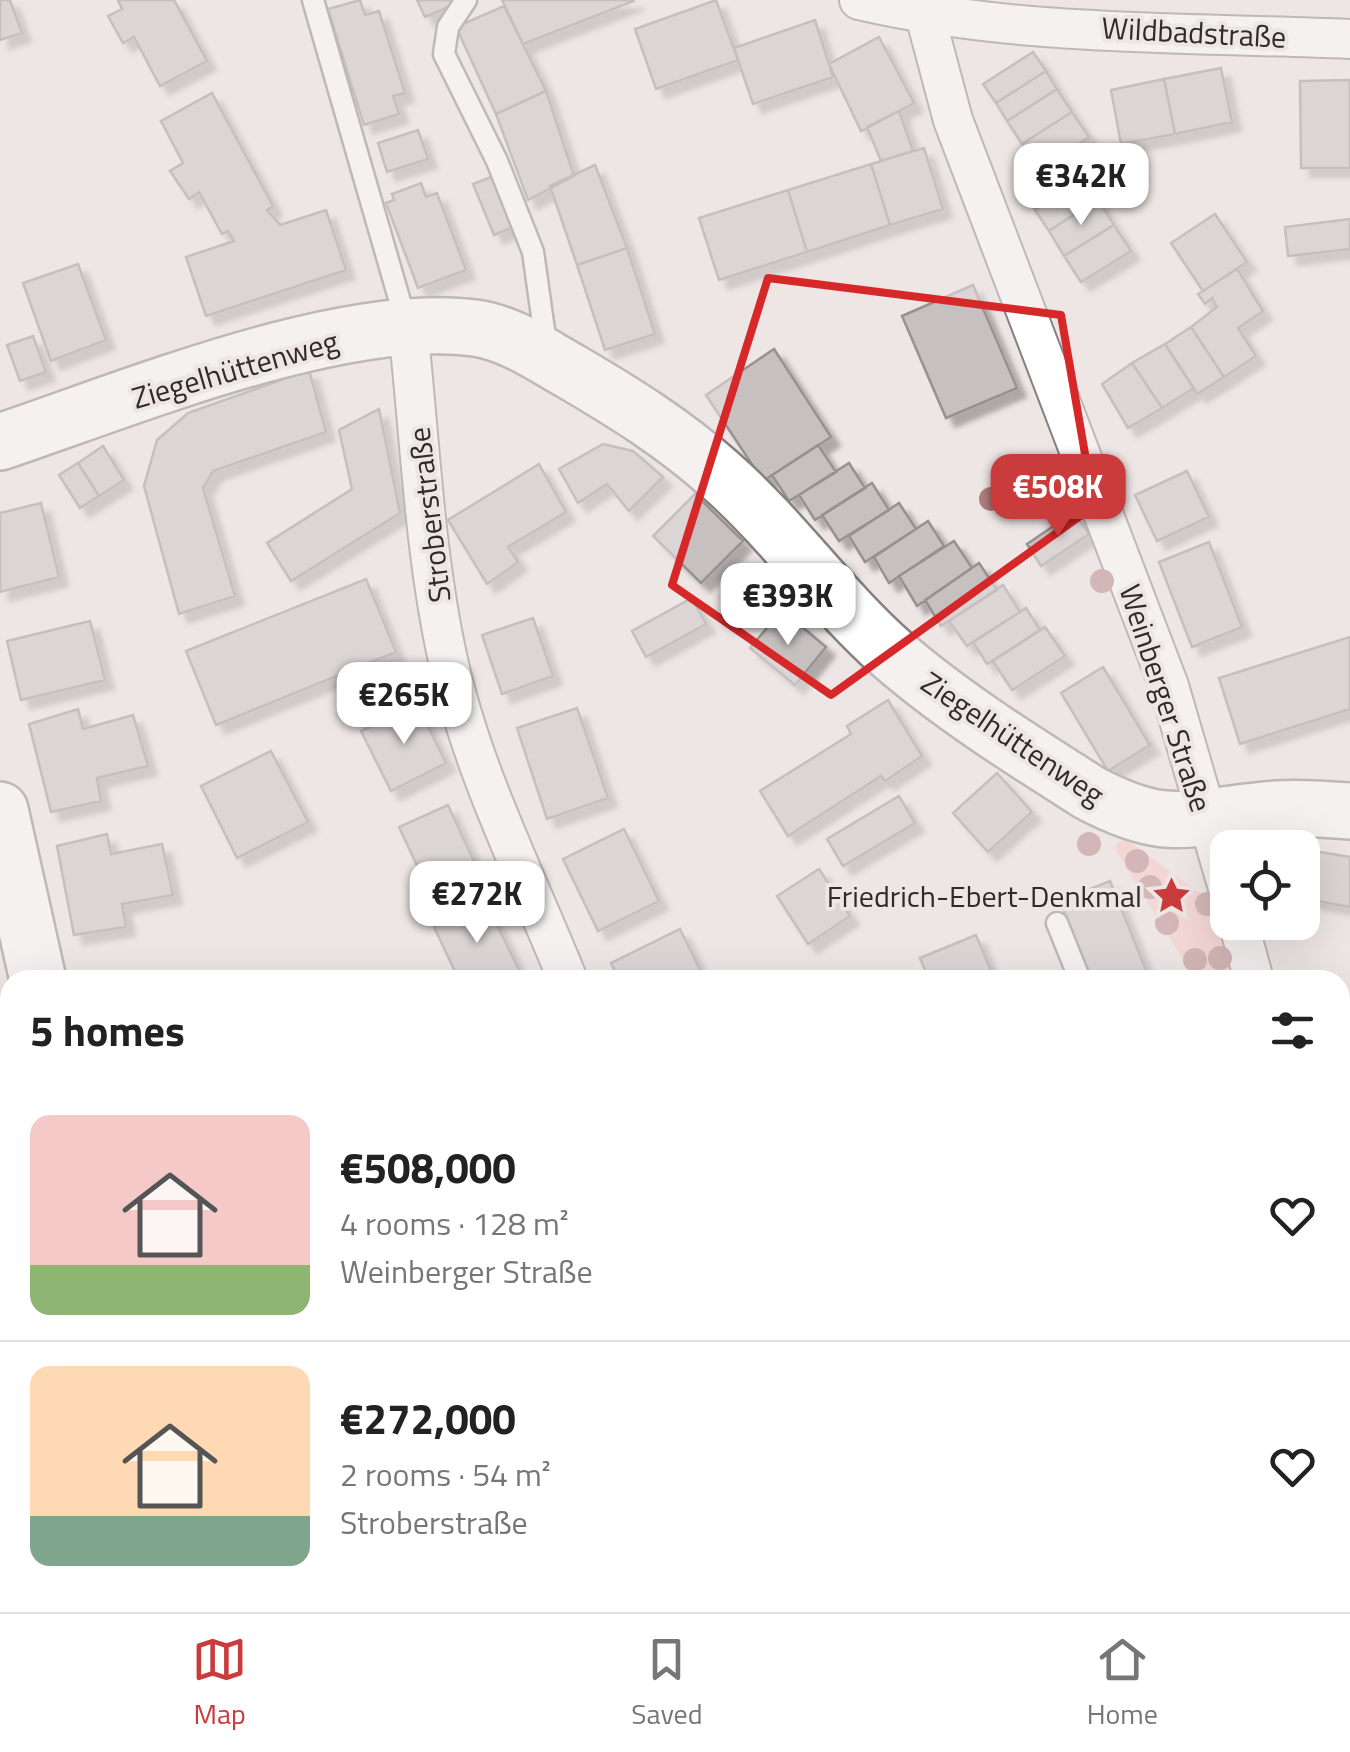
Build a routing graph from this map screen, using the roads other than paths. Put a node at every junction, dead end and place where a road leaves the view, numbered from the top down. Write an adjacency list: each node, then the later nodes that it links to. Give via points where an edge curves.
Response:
1 (313, 0): 6 (lane)
2 (466, 0): 7 (lane, via 448,26 444,54 533,252)
3 (859, 0): 4 (street, Wildbadstraße)
4 (922, 8): 5 (street, Wildbadstraße, via 988,22); 11 (street, Weinberger Straße, via 954,120 1169,686)
5 (1350, 39)
6 (408, 328): 7 (street, Ziegelhüttenweg, via 474,328); 8 (street, Ziegelhüttenweg, via 290,348); 16 (street, Stroberstraße, via 448,660 464,718)
7 (548, 358): 11 (street, Ziegelhüttenweg, via 646,415 720,475 845,608 933,687 1116,806 1168,820)
8 (0, 442)
9 (0, 810): 15 (street)
10 (1350, 811): 11 (street, Ziegelhüttenweg, via 1268,809)
11 (1206, 820): 12 (street, Weinberger Straße)
12 (1210, 832)
13 (1057, 923): 17 (lane)
14 (1243, 940): 18 (street)
15 (36, 970)
16 (564, 970)
17 (1076, 970)
18 (1251, 970)

